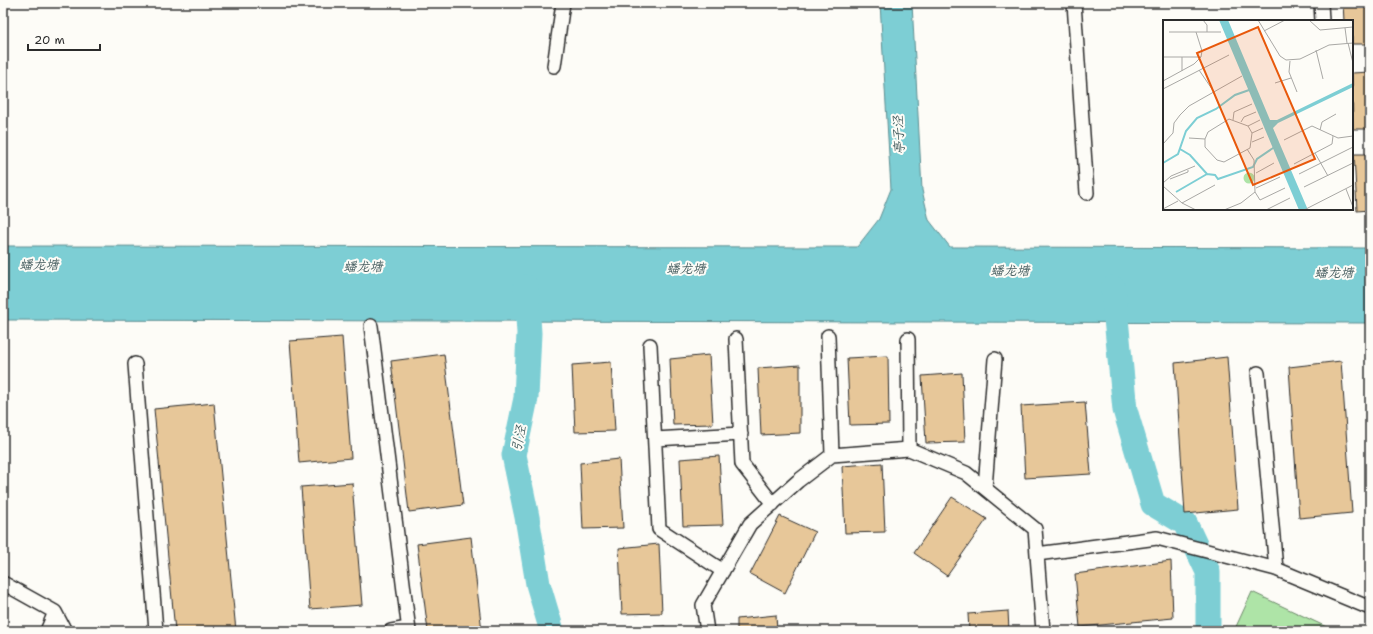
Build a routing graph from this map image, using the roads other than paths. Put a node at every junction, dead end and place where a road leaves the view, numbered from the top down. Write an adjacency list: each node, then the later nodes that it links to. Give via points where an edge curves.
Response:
1 (563, 3): 5 (lane)
2 (1074, 3): 6 (lane)
3 (1321, 3): 4 (lane)
4 (1322, 20)
5 (554, 66)
6 (1088, 193)
7 (371, 326): 27 (lane)
8 (828, 336): 18 (lane)
9 (736, 339): 15 (lane)
10 (908, 339): 17 (lane)
11 (650, 345): 16 (lane)
12 (995, 359): 19 (lane)
13 (134, 364): 30 (lane)
14 (1258, 373): 22 (lane)
15 (741, 434): 16 (lane); 20 (lane, via 742,464)
16 (655, 439): 23 (lane, via 660,529)
17 (909, 449): 18 (lane); 19 (lane, via 966,473)
18 (832, 455): 20 (lane)
19 (985, 488): 21 (lane, via 1035,529)
20 (772, 504): 23 (lane, via 750,524)
21 (1037, 554): 22 (lane, via 1157,538); 33 (lane)
22 (1276, 569): 25 (lane)
23 (723, 571): 32 (lane, via 703,605)
24 (3, 583): 26 (lane)
25 (1370, 608)
26 (54, 612): 28 (lane); 29 (lane)
27 (408, 629): 31 (lane)
28 (46, 631)
29 (65, 631)
30 (156, 631)
31 (391, 631)
32 (707, 631)
33 (1043, 631)

